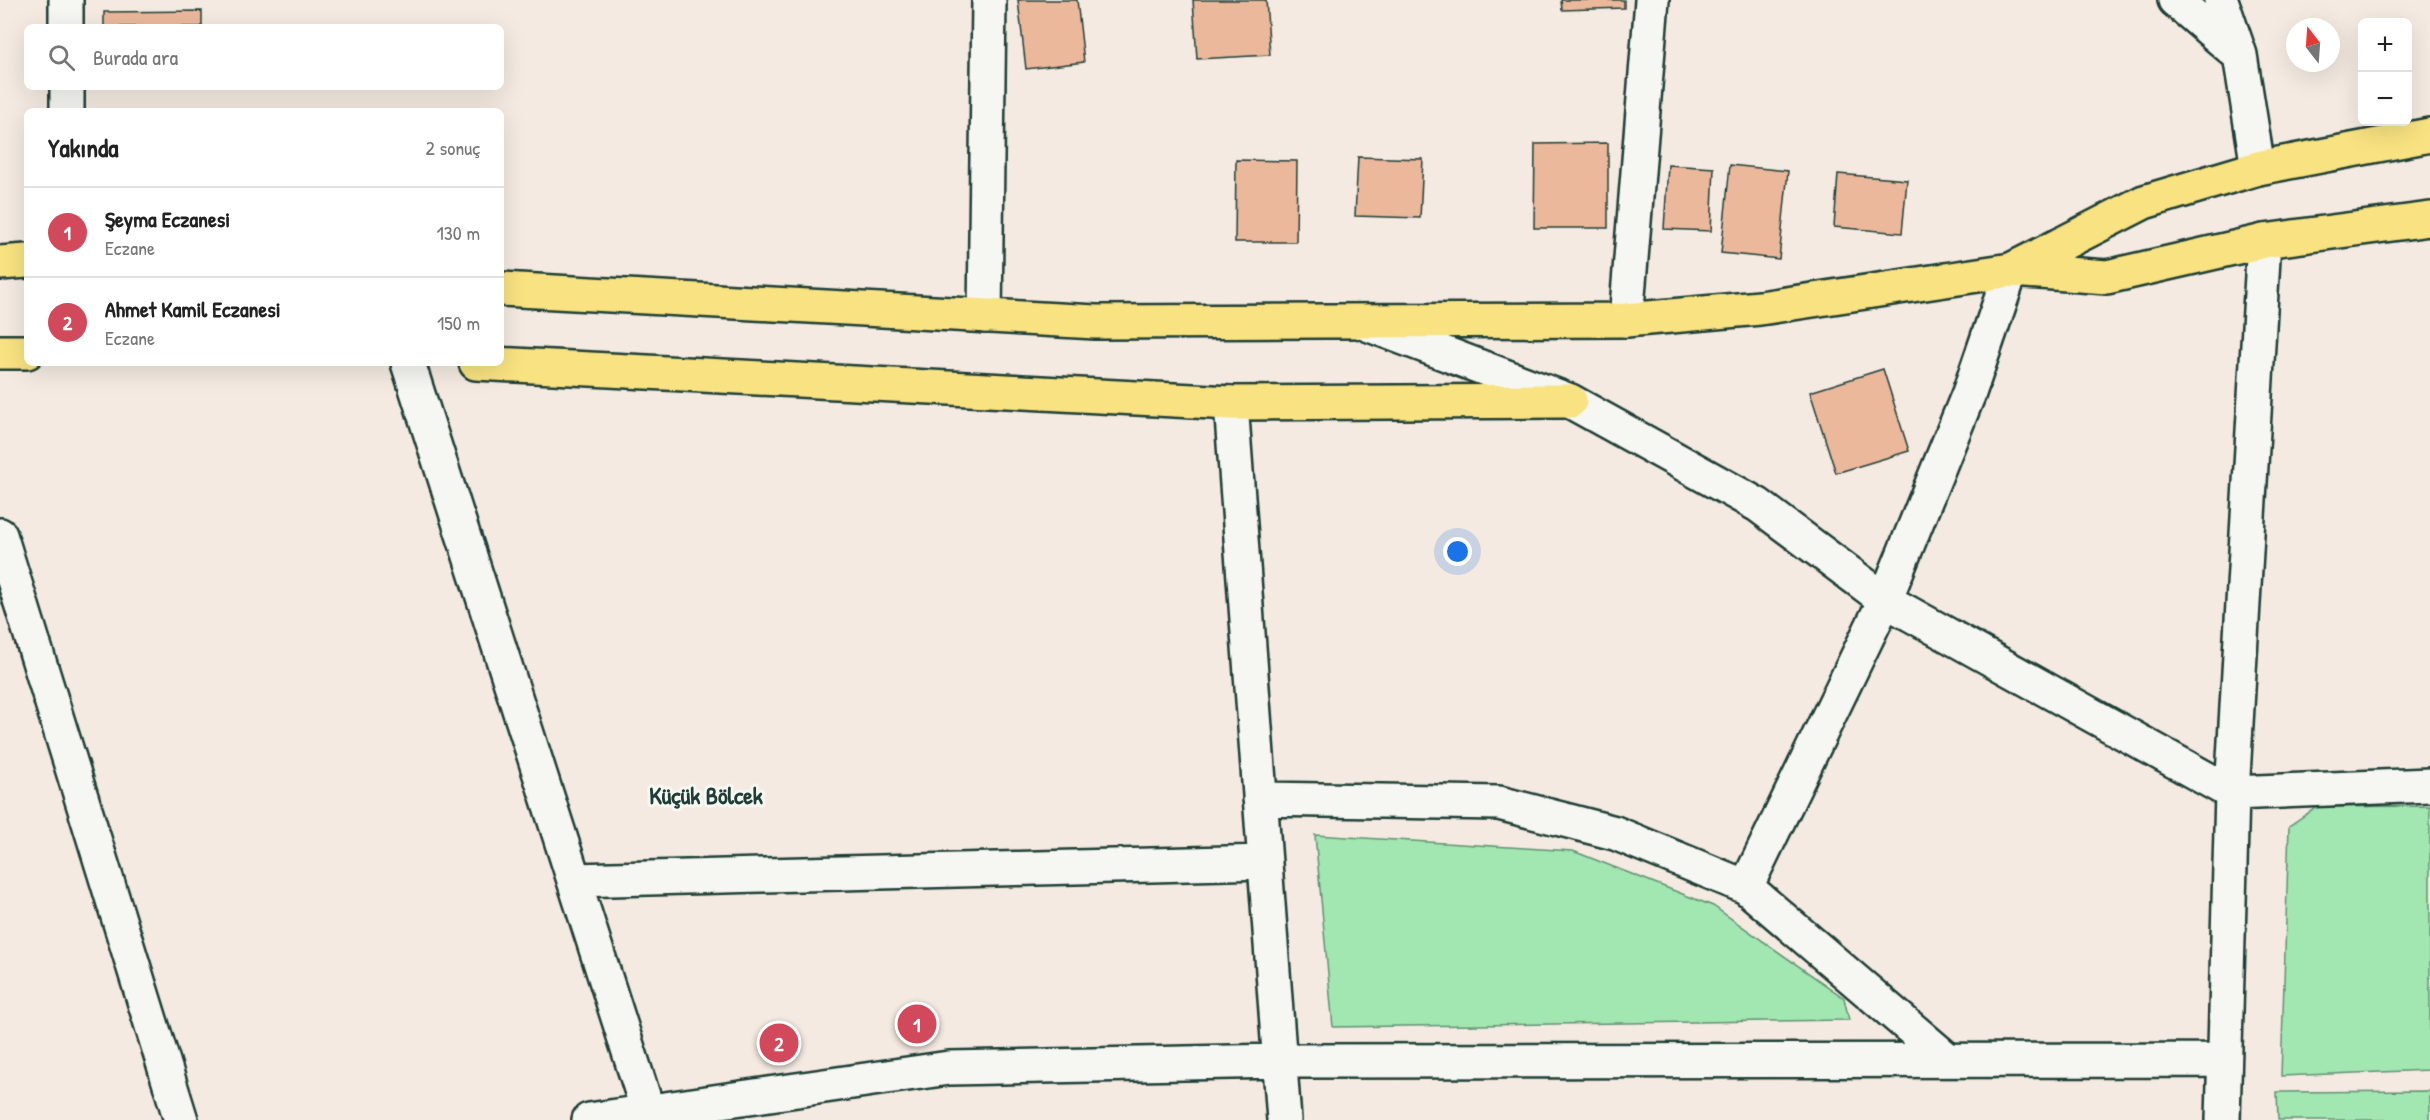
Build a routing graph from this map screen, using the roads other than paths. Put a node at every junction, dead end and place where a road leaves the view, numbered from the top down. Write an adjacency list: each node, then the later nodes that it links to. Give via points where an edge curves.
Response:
1 (66, 0): 6 (street)
2 (989, 0): 18 (street)
3 (1652, 0): 19 (street)
4 (2175, 0): 7 (street)
5 (2221, 0): 7 (street)
6 (66, 24)
7 (2240, 55): 11 (street)
8 (67, 90): 9 (street)
9 (67, 108)
10 (2430, 135): 11 (main road)
11 (2258, 168): 16 (main road, via 2144,202)
12 (2430, 219): 13 (main road)
13 (2264, 241): 16 (main road, via 2107,276); 30 (street)
14 (24, 261): 15 (main road)
15 (0, 263)
16 (2011, 270): 19 (main road, via 1760,308); 28 (street, via 1969,393)
17 (504, 289): 18 (main road)
18 (985, 316): 20 (main road, via 1096,322)
19 (1626, 320): 20 (main road)
20 (1362, 322): 25 (street)
21 (0, 352): 22 (main road)
22 (24, 352)
23 (504, 364): 26 (main road)
24 (409, 366): 33 (street)
25 (1570, 401): 26 (main road); 28 (street, via 1758,505)
26 (1231, 403): 31 (street)
27 (0, 535): 39 (street)
28 (1885, 600): 30 (street); 34 (street)
29 (2430, 785): 30 (street)
30 (2232, 793): 36 (street)
31 (1260, 799): 32 (street); 34 (street, via 1499,803 1615,832)
32 (1265, 862): 33 (street); 37 (street)
33 (574, 880): 38 (street)
34 (1746, 887): 35 (street)
35 (1948, 1060): 36 (street); 37 (street)
36 (2224, 1060): 42 (street)
37 (1279, 1061): 38 (street, via 949,1068); 41 (street)
38 (648, 1111): 40 (street)
39 (181, 1120)
40 (589, 1120)
41 (1284, 1120)
42 (2223, 1120)

